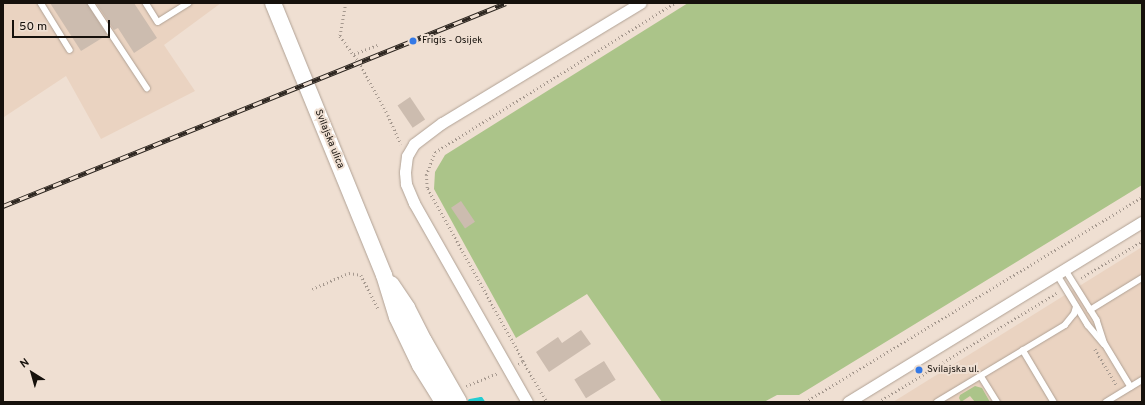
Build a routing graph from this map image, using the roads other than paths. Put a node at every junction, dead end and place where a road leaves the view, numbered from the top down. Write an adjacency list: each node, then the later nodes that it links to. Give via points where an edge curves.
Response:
1 (41, 3): 7 (lane)
2 (91, 3): 8 (lane)
3 (146, 3): 4 (lane, via 158,22)
4 (189, 3)
5 (273, 3): 11 (main road, Svilajska ulica)
6 (640, 3): 22 (street, via 437,126 414,144 407,156 406,184 414,203)
7 (70, 50)
8 (147, 88)
9 (1142, 222): 10 (street)
10 (1061, 272): 13 (lane, via 1065,288); 14 (lane, via 1073,283); 23 (street)
11 (384, 275): 20 (main road, Svilajska ulica, via 390,300 407,339); 21 (main road, Svilajska ulica, via 407,308)
12 (1142, 278): 14 (lane)
13 (1076, 307): 15 (lane, via 1093,333); 16 (lane, via 1070,320)
14 (1090, 310): 15 (lane)
15 (1105, 344): 19 (lane)
16 (1023, 350): 17 (lane); 26 (lane)
17 (981, 376): 24 (lane); 25 (lane)
18 (1142, 380): 19 (lane)
19 (1130, 387): 27 (lane)
20 (443, 402)
21 (459, 402)
22 (527, 402)
23 (848, 402)
24 (937, 402)
25 (997, 402)
26 (1054, 402)
27 (1106, 402)

